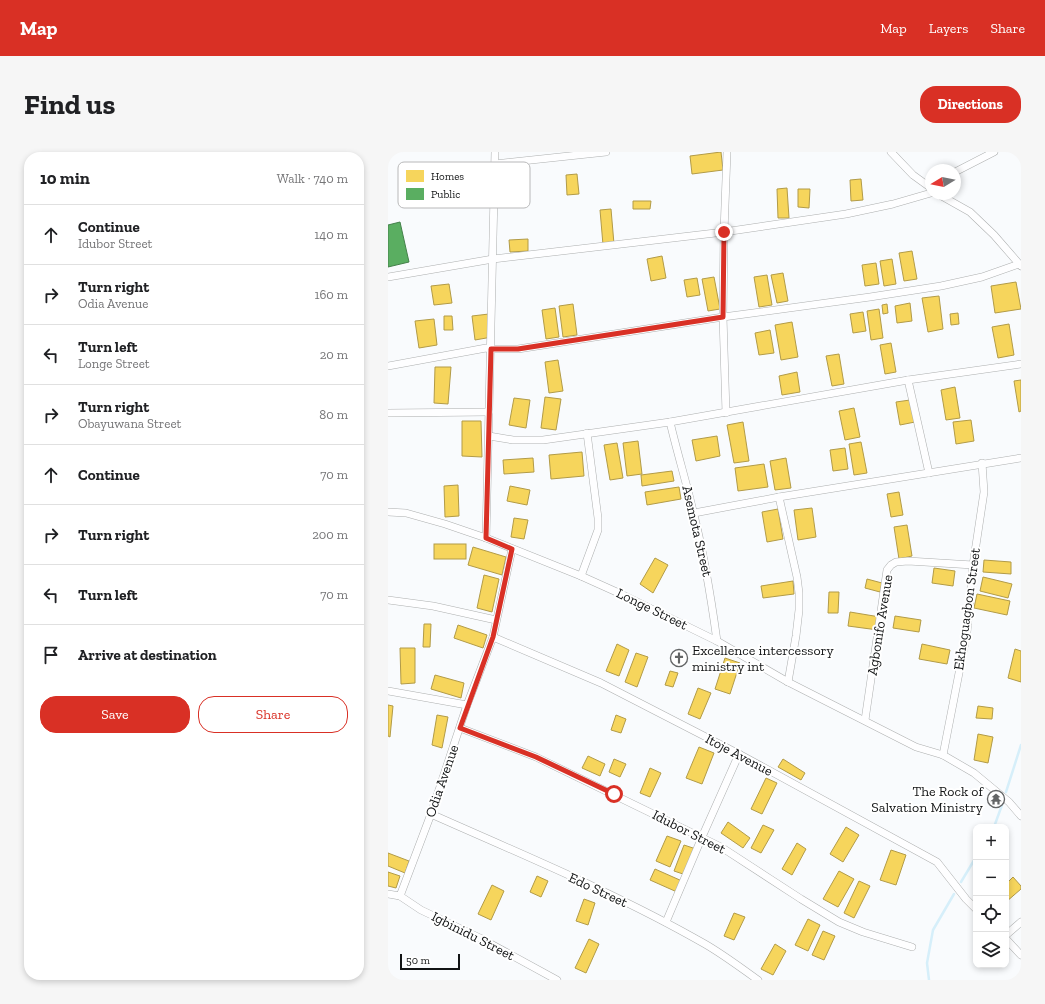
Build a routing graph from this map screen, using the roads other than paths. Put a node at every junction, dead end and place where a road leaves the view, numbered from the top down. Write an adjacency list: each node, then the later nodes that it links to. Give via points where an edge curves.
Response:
1 (606, 152): 5 (street)
2 (727, 152): 11 (street)
3 (891, 152): 7 (street, via 913,175)
4 (994, 152): 6 (street)
5 (514, 162)
6 (961, 169)
7 (925, 183)
8 (925, 195): 11 (street, via 846,214)
9 (949, 200): 13 (street, via 970,212)
10 (494, 208): 12 (street)
11 (724, 232): 12 (street); 15 (street)
12 (493, 259): 14 (street); 16 (street)
13 (1020, 265): 15 (street, via 941,286)
14 (388, 277)
15 (723, 317): 16 (street, via 518,349); 22 (street)
16 (491, 349): 18 (street); 20 (street)
17 (1021, 364): 19 (street)
18 (388, 366)
19 (908, 380): 22 (street); 28 (street)
20 (489, 412): 21 (street); 25 (street)
21 (388, 413)
22 (726, 413): 23 (street)
23 (670, 422): 24 (street); 31 (street, Asemota Street)
24 (587, 433): 25 (street, via 543,440 513,440); 35 (street, via 598,530)
25 (489, 436): 32 (street)
26 (1021, 458): 27 (street)
27 (982, 464): 28 (street); 34 (street, Ekhoguagbon Street, via 984,492)
28 (929, 473): 29 (street)
29 (779, 497): 31 (street); 40 (street, via 799,593 796,636)
30 (388, 512): 32 (street, Longe Street, via 406,513)
31 (694, 513): 39 (street, Asemota Street, via 709,585)
32 (486, 538): 33 (street, Longe Street)
33 (512, 549): 35 (street, Longe Street); 37 (street, Odia Avenue)
34 (973, 565): 43 (street, Agbonifo Avenue, via 908,561 896,562 887,570); 46 (street, Ekhoguagbon Street, via 967,632)
35 (581, 576): 39 (street, Longe Street)
36 (388, 600): 37 (street, via 433,606)
37 (496, 620): 38 (street, Odia Avenue)
38 (493, 637): 42 (street, Odia Avenue); 45 (street, Itoje Avenue, via 601,682)
39 (717, 641): 40 (street, Longe Street)
40 (788, 682): 43 (street, Longe Street)
41 (388, 691): 42 (street)
42 (467, 705): 44 (street, Odia Avenue)
43 (865, 720): 46 (street, Longe Street, via 916,747)
44 (460, 728): 47 (street, Odia Avenue); 49 (street, Idubor Street, via 536,757)
45 (740, 754): 49 (street); 52 (street, Itoje Avenue, via 937,862)
46 (943, 754): 48 (street, Longe Street, via 974,773 1009,802)
47 (431, 814): 51 (street, Odia Avenue); 53 (street, Edo Street)
48 (1021, 816)
49 (702, 838): 53 (street); 57 (street, Idubor Street, via 721,847 839,922)
50 (388, 894): 51 (street, Igbinidu Street)
51 (400, 896): 59 (street, Igbinidu Street, via 421,910 480,938)
52 (973, 906)
53 (666, 922): 60 (street, Edo Street, via 707,945)
54 (1021, 922): 55 (street)
55 (1009, 932)
56 (1009, 942): 58 (street)
57 (912, 947)
58 (1021, 955)
59 (557, 980)
60 (758, 980)

